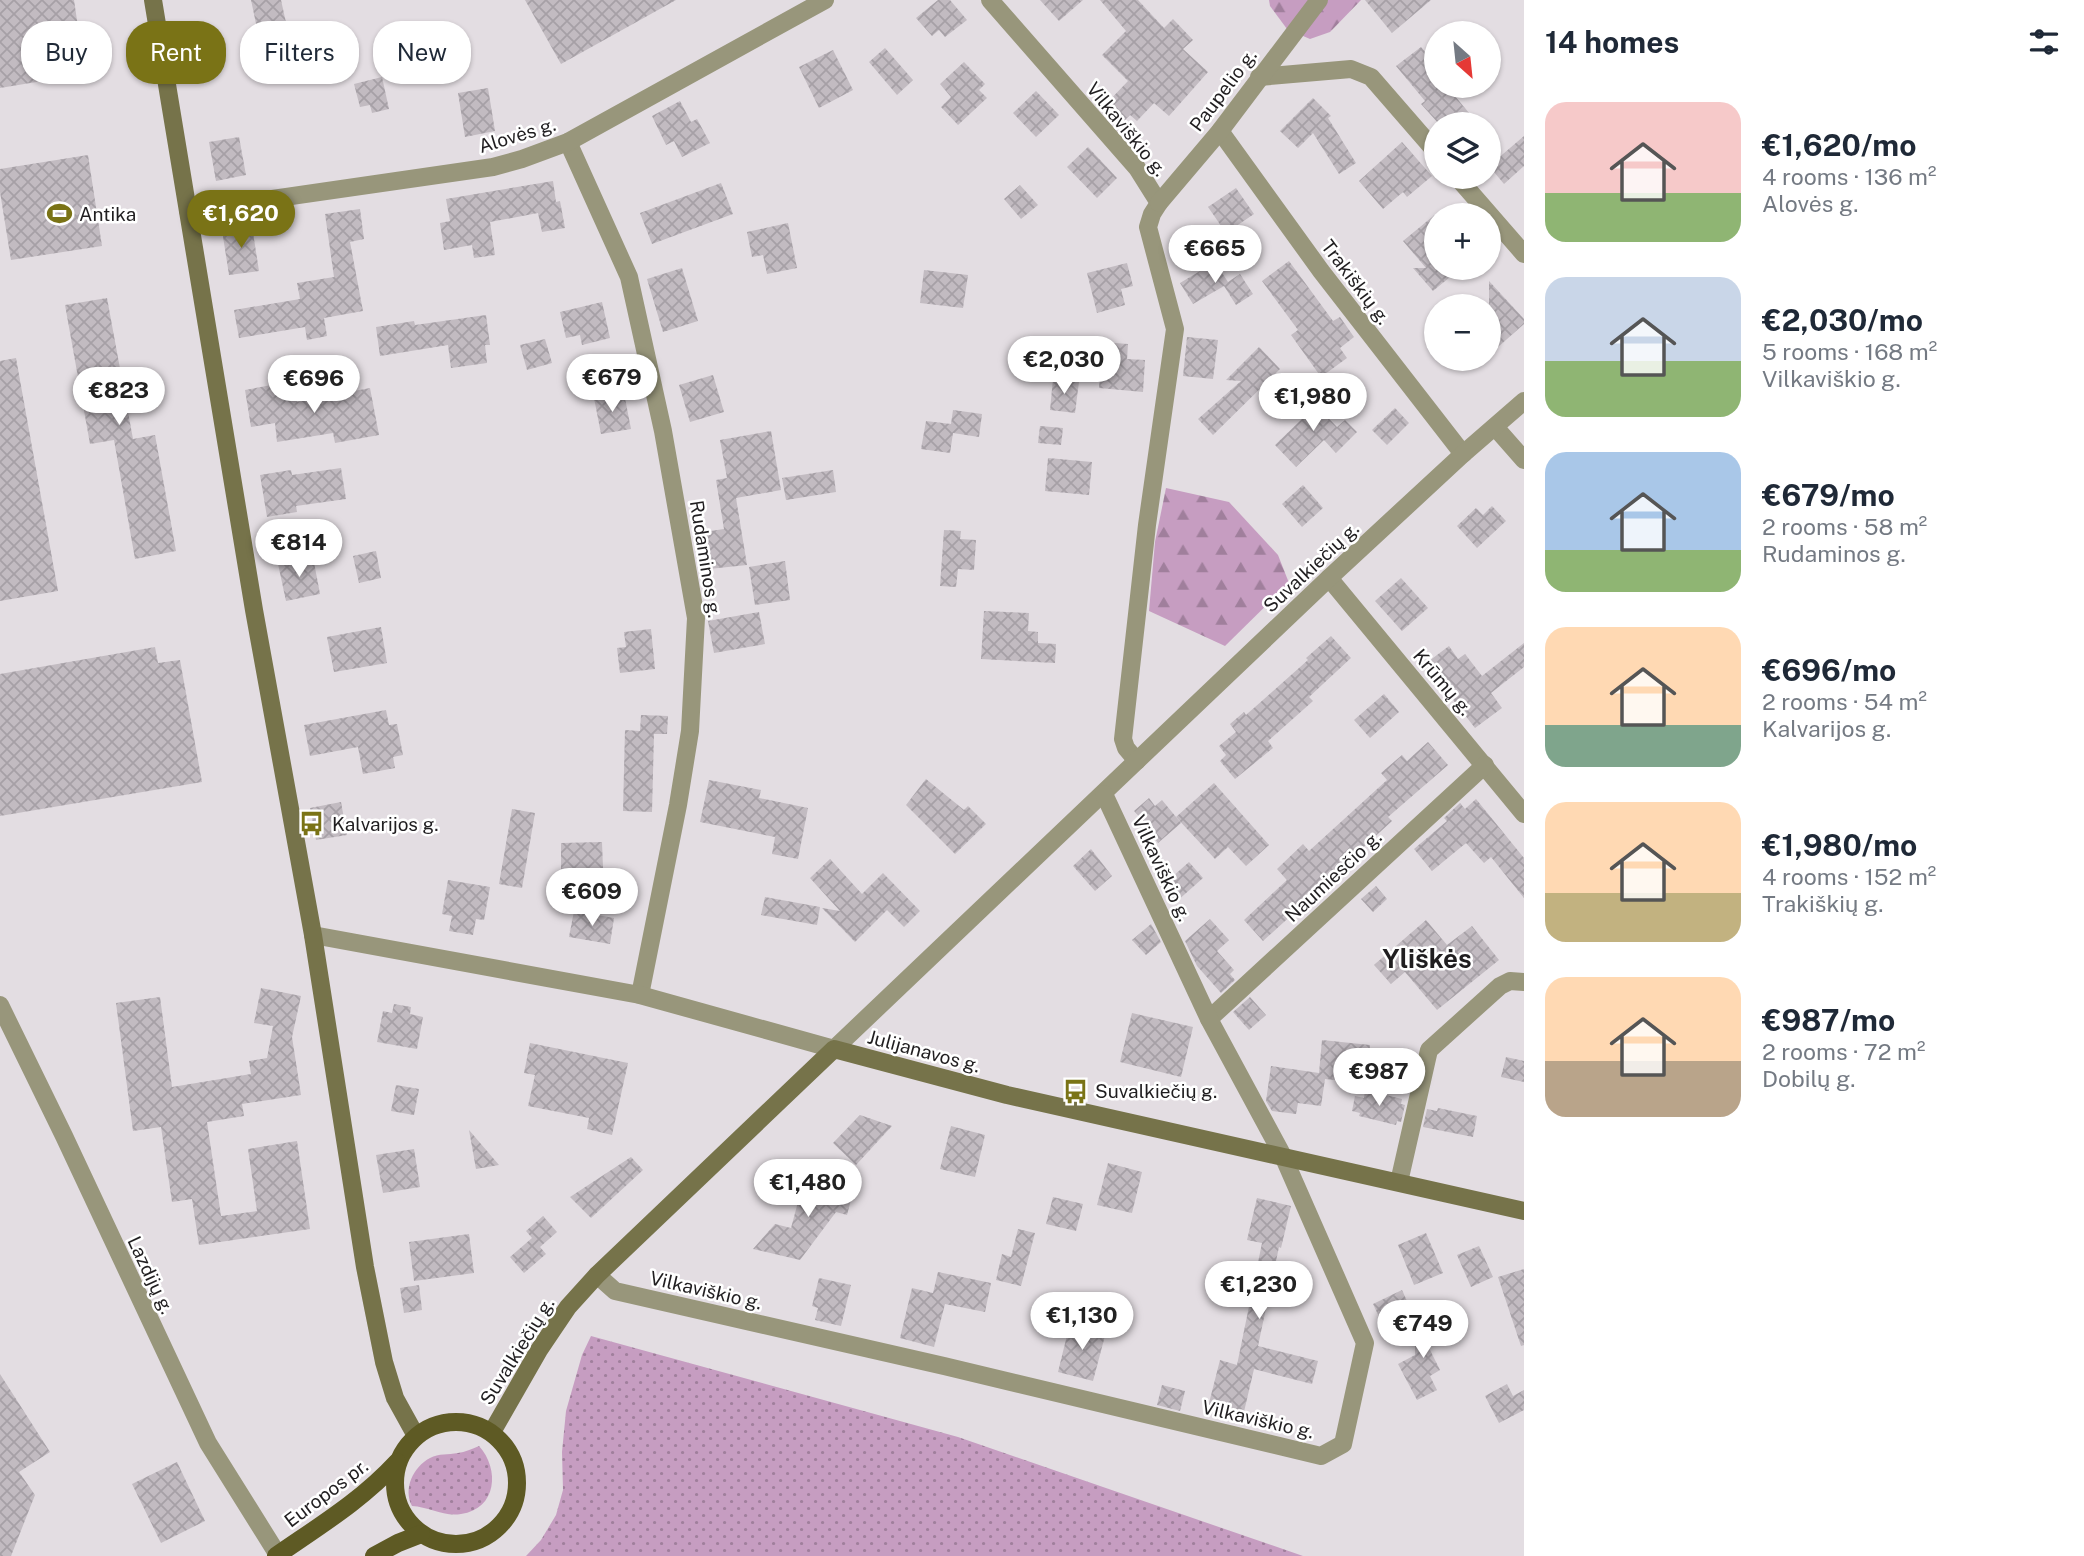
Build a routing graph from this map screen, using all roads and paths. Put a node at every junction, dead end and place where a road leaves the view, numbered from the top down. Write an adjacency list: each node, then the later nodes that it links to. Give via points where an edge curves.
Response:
1 (153, 0): 11 (main road)
2 (825, 0): 8 (street, Alovės g.)
3 (990, 0): 10 (street, Vilkaviškio g., via 1137,168)
4 (1319, 0): 5 (street, Paupelio g.)
5 (1259, 77): 6 (street, Paupelio g.); 7 (street, via 1351,69 1371,77)
6 (1220, 131): 10 (street, Paupelio g.); 15 (street, Trakiškių g.)
7 (1424, 138)
8 (568, 142): 11 (street, Alovės g., via 493,167); 24 (street, Rudaminos g., via 629,277 663,431 696,618 690,731)
9 (1467, 189): 12 (street)
10 (1159, 203): 18 (street, Vilkaviškio g., via 1148,227 1175,329 1123,739)
11 (188, 211): 22 (main road)
12 (1524, 254)
13 (1524, 401): 14 (street, Suvalkiečių g.)
14 (1495, 428): 15 (street, Suvalkiečių g.); 16 (street)
15 (1463, 454): 17 (street, Suvalkiečių g.)
16 (1524, 460)
17 (1329, 578): 18 (street, Suvalkiečių g.); 19 (street, Krūmų g.)
18 (1137, 761): 20 (street, Suvalkiečių g.)
19 (1485, 765): 21 (street, Krūmų g.); 26 (street, Naumiesčio g.)
20 (1104, 794): 26 (street, Vilkaviškio g.); 27 (street, Suvalkiečių g.)
21 (1524, 814)
22 (313, 934): 24 (street, Julijanavos g.); 33 (main road, via 384,1362 395,1398)
23 (1524, 982): 29 (street, via 1500,986 1429,1050)
24 (640, 995): 27 (street, Julijanavos g.)
25 (0, 1005): 36 (street, Lazdijų g., via 208,1443)
26 (1209, 1019): 28 (street, Vilkaviškio g.)
27 (834, 1049): 28 (main road, Julijanavos g., via 1007,1095); 31 (main road, Suvalkiečių g.)
28 (1283, 1156): 29 (main road, Julijanavos g.); 31 (street, Vilkaviškio g., via 1365,1343 1343,1444 1321,1456 615,1291)
29 (1399, 1182): 30 (main road, Julijanavos g.)
30 (1524, 1211)
31 (597, 1275): 32 (main road, Suvalkiečių g., via 546,1339)
32 (492, 1433): 33 (main road, via 473,1424 453,1422); 35 (main road, via 510,1452 517,1475 516,1498 506,1520 489,1536 467,1544 443,1544)
33 (416, 1436): 34 (main road, Europos pr.)
34 (399, 1459): 35 (main road, Europos pr., via 394,1480 397,1501 406,1520); 36 (main road, Europos pr., via 352,1504)
35 (421, 1534): 37 (main road)
36 (277, 1555)
37 (374, 1556)

